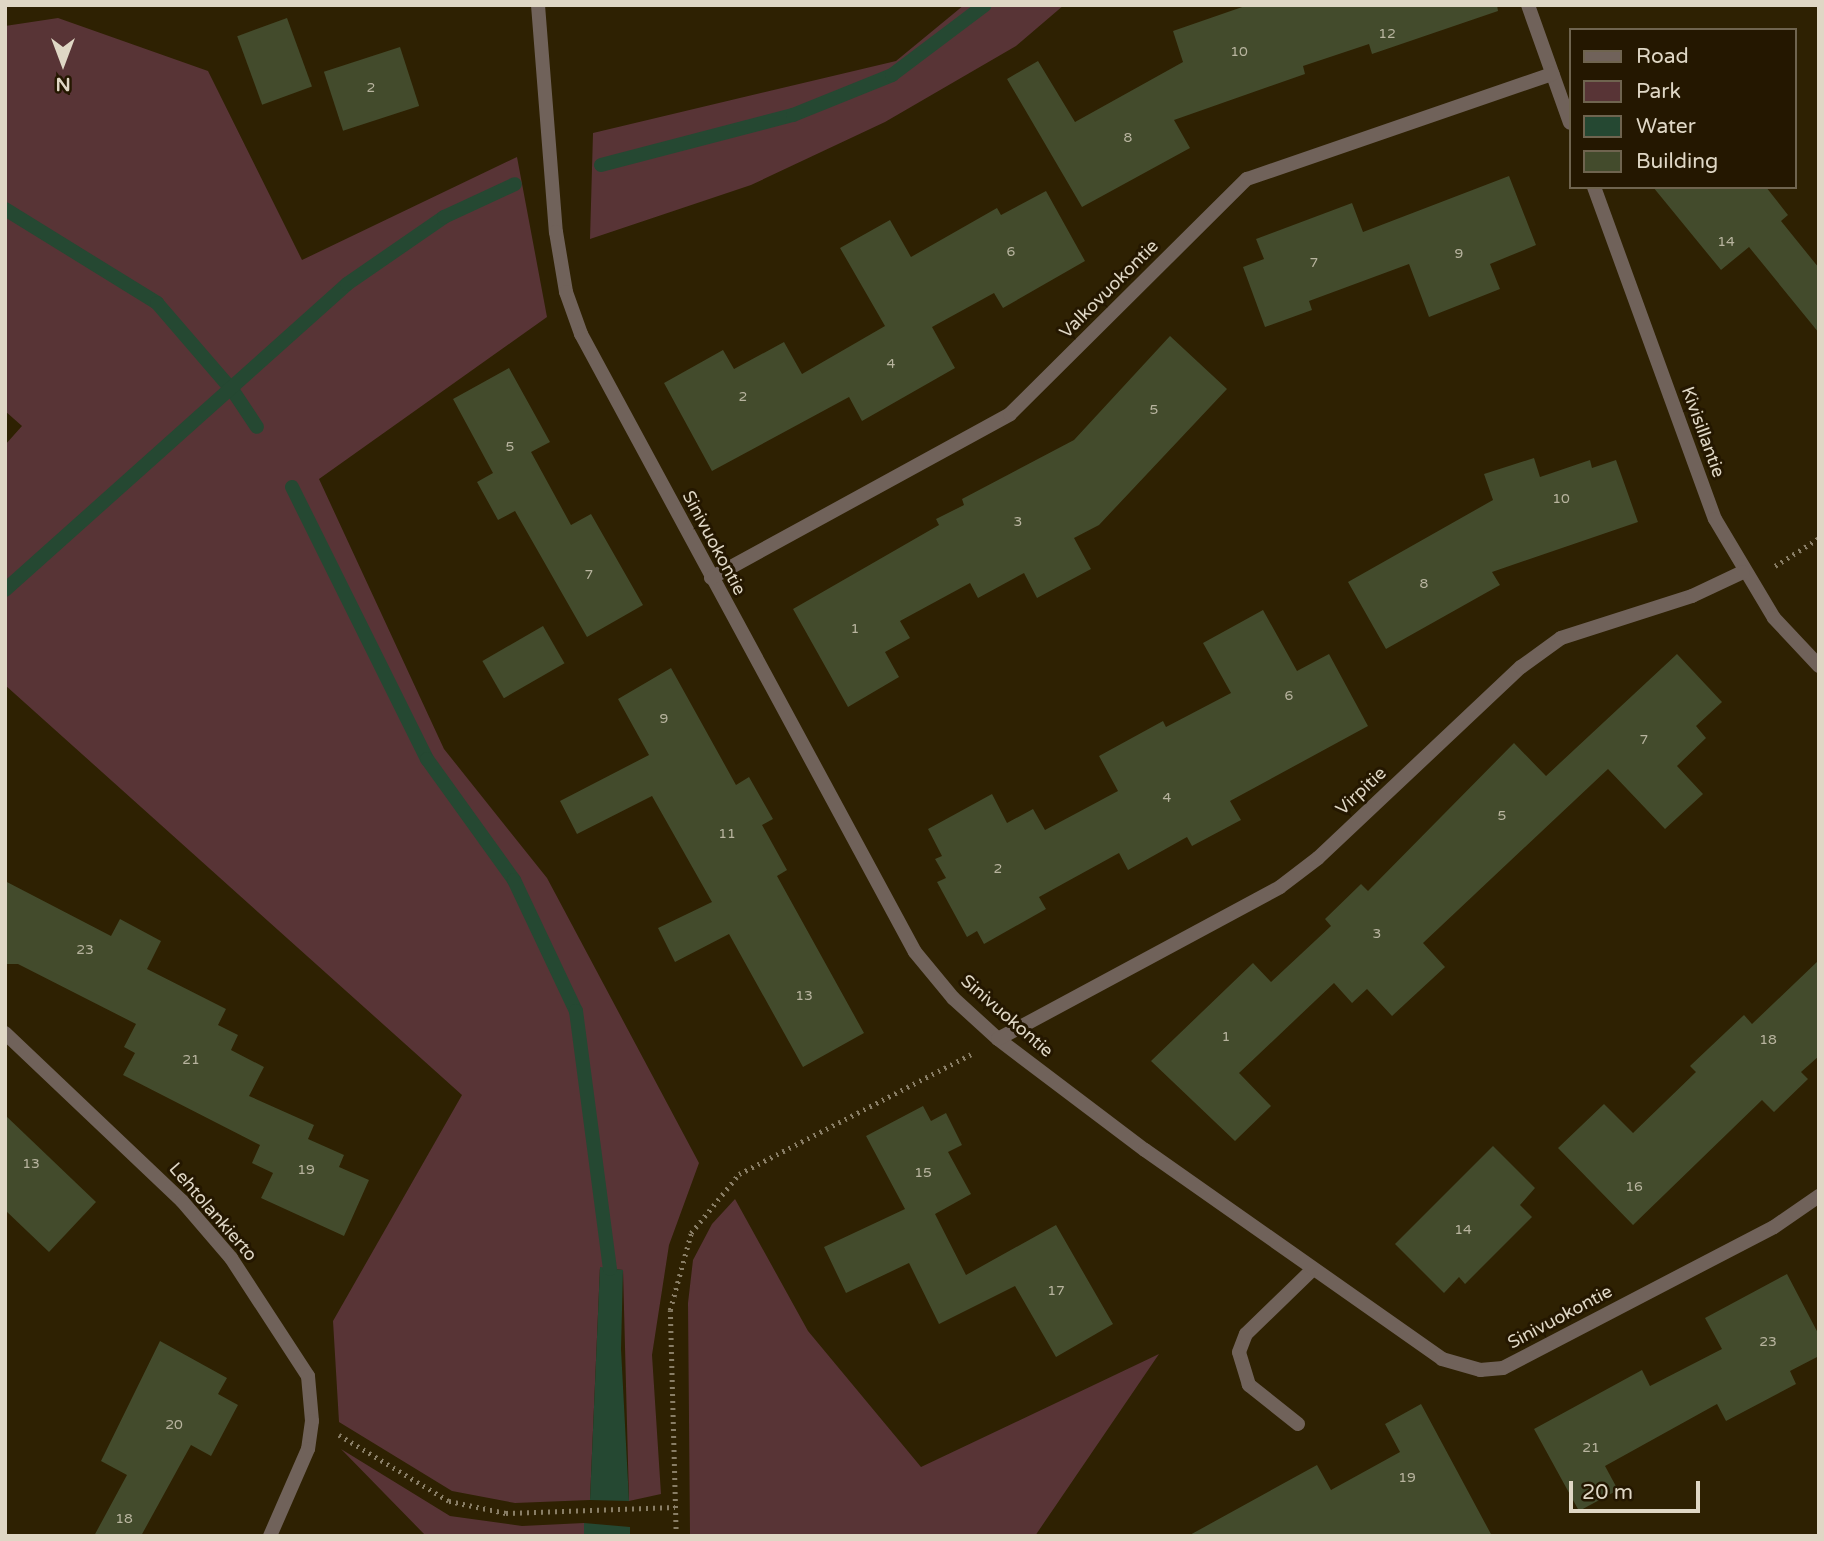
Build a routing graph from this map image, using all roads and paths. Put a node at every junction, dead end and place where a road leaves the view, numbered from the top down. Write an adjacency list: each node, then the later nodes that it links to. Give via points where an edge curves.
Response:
1 (537, 5): 8 (street, Sinivuokontie, via 566,292 581,334)
2 (1528, 5): 3 (street)
3 (1552, 74): 4 (street); 8 (street, Valkovuokontie, via 1247,179 1010,414)
4 (1568, 118)
5 (1595, 189): 7 (street, Kivisillantie, via 1715,519)
6 (1819, 538): 7 (path)
7 (1745, 575): 9 (street, Kivisillantie, via 1774,618); 11 (street, Virpitie, via 1561,638 1521,667 1318,858 1280,887)
8 (711, 578): 11 (street, Sinivuokontie, via 915,952)
9 (1819, 666)
10 (5, 1033): 14 (street, Lehtolankierto, via 164,1183 231,1258 308,1376)
11 (998, 1039): 13 (street, Sinivuokontie); 16 (path, via 739,1174 711,1202 691,1233 670,1310)
12 (1819, 1196): 13 (street, Sinivuokontie, via 1774,1227 1503,1368 1480,1370 1441,1359)
13 (1313, 1269): 15 (street, via 1245,1334 1239,1352 1249,1385)
14 (312, 1421): 16 (path, via 449,1501 506,1513); 17 (street, Lehtolankierto, via 299,1480)
15 (1298, 1423)
16 (676, 1507): 18 (path)
17 (270, 1536)
18 (676, 1536)

